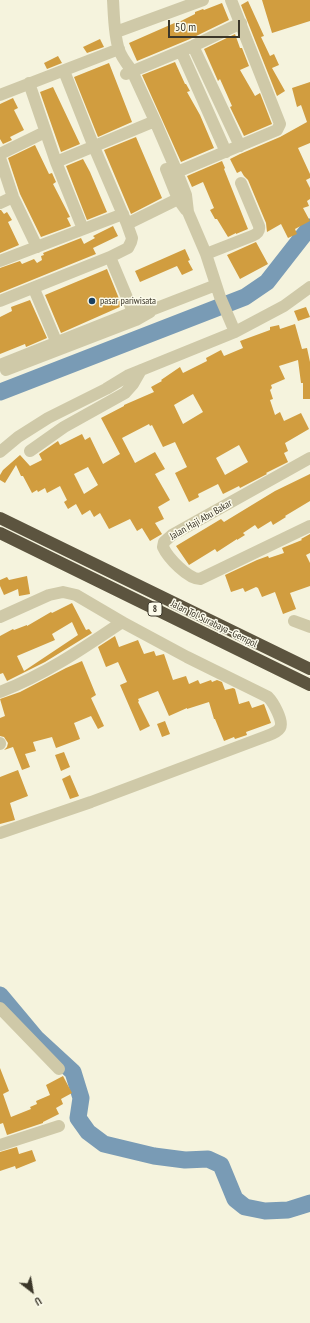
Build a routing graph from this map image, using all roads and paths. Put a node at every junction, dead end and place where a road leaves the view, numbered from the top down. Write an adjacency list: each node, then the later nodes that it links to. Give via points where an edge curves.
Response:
1 (113, 0): 5 (street)
2 (203, 0): 5 (street)
3 (231, 0): 4 (street)
4 (241, 23): 6 (street); 17 (street, via 280,124 277,130)
5 (116, 32): 7 (street)
6 (193, 46): 8 (street); 12 (street)
7 (119, 49): 9 (street); 10 (street)
8 (181, 51): 9 (street); 13 (street)
9 (128, 70): 15 (street)
10 (64, 71): 11 (street); 18 (street)
11 (28, 83): 14 (street); 16 (street)
12 (210, 84): 13 (street); 17 (street)
13 (199, 88): 19 (street)
14 (0, 95)
15 (152, 123): 18 (street); 23 (street)
16 (45, 132): 20 (street); 22 (street)
17 (240, 146): 19 (street)
18 (94, 147): 22 (street); 28 (street)
19 (226, 152): 23 (street)
20 (0, 154)
21 (0, 158): 25 (street)
22 (56, 162): 29 (street)
23 (173, 174): 26 (street)
24 (240, 183): 31 (street, via 259,230 252,236)
25 (13, 197): 27 (street); 30 (street)
26 (182, 197): 28 (street); 31 (street)
27 (0, 203)
28 (125, 219): 29 (street); 32 (street, via 132,238 130,245)
29 (83, 229): 30 (street)
30 (36, 247): 33 (street)
31 (206, 254): 34 (street)
32 (110, 257): 36 (street); 38 (street)
33 (0, 261)
34 (216, 285): 38 (street); 39 (street)
35 (310, 287): 39 (street, via 284,306)
36 (34, 289): 37 (street); 40 (street)
37 (0, 302)
38 (135, 316): 40 (street)
39 (233, 328): 42 (street)
40 (58, 346): 41 (street); 43 (street)
41 (0, 365)
42 (141, 370): 44 (street); 47 (street, via 125,393 64,428)
43 (0, 373)
44 (88, 394): 45 (street, via 36,415); 46 (street, via 34,426)
45 (0, 441)
46 (0, 452)
47 (30, 452)
48 (310, 458): 50 (street, Jalan Haji Abu Bakar, via 172,535 164,542 163,547 174,562 192,577 200,579)
49 (0, 518): 56 (highway, Jalan Tol Surabaya–Gempol / 8)
50 (310, 526)
51 (0, 533): 57 (highway, Jalan Tol Surabaya–Gempol / 8)
52 (0, 617): 54 (street, via 49,594 64,592 76,595)
53 (294, 621): 55 (street)
54 (122, 622): 58 (street, via 48,670); 59 (street, via 268,697 282,723 281,727 264,737)
55 (310, 627)
56 (310, 669)
57 (310, 684)
58 (0, 692)
59 (0, 833)
60 (0, 1008): 61 (street)
61 (59, 1069)
62 (60, 1126): 63 (street)
63 (0, 1146)

